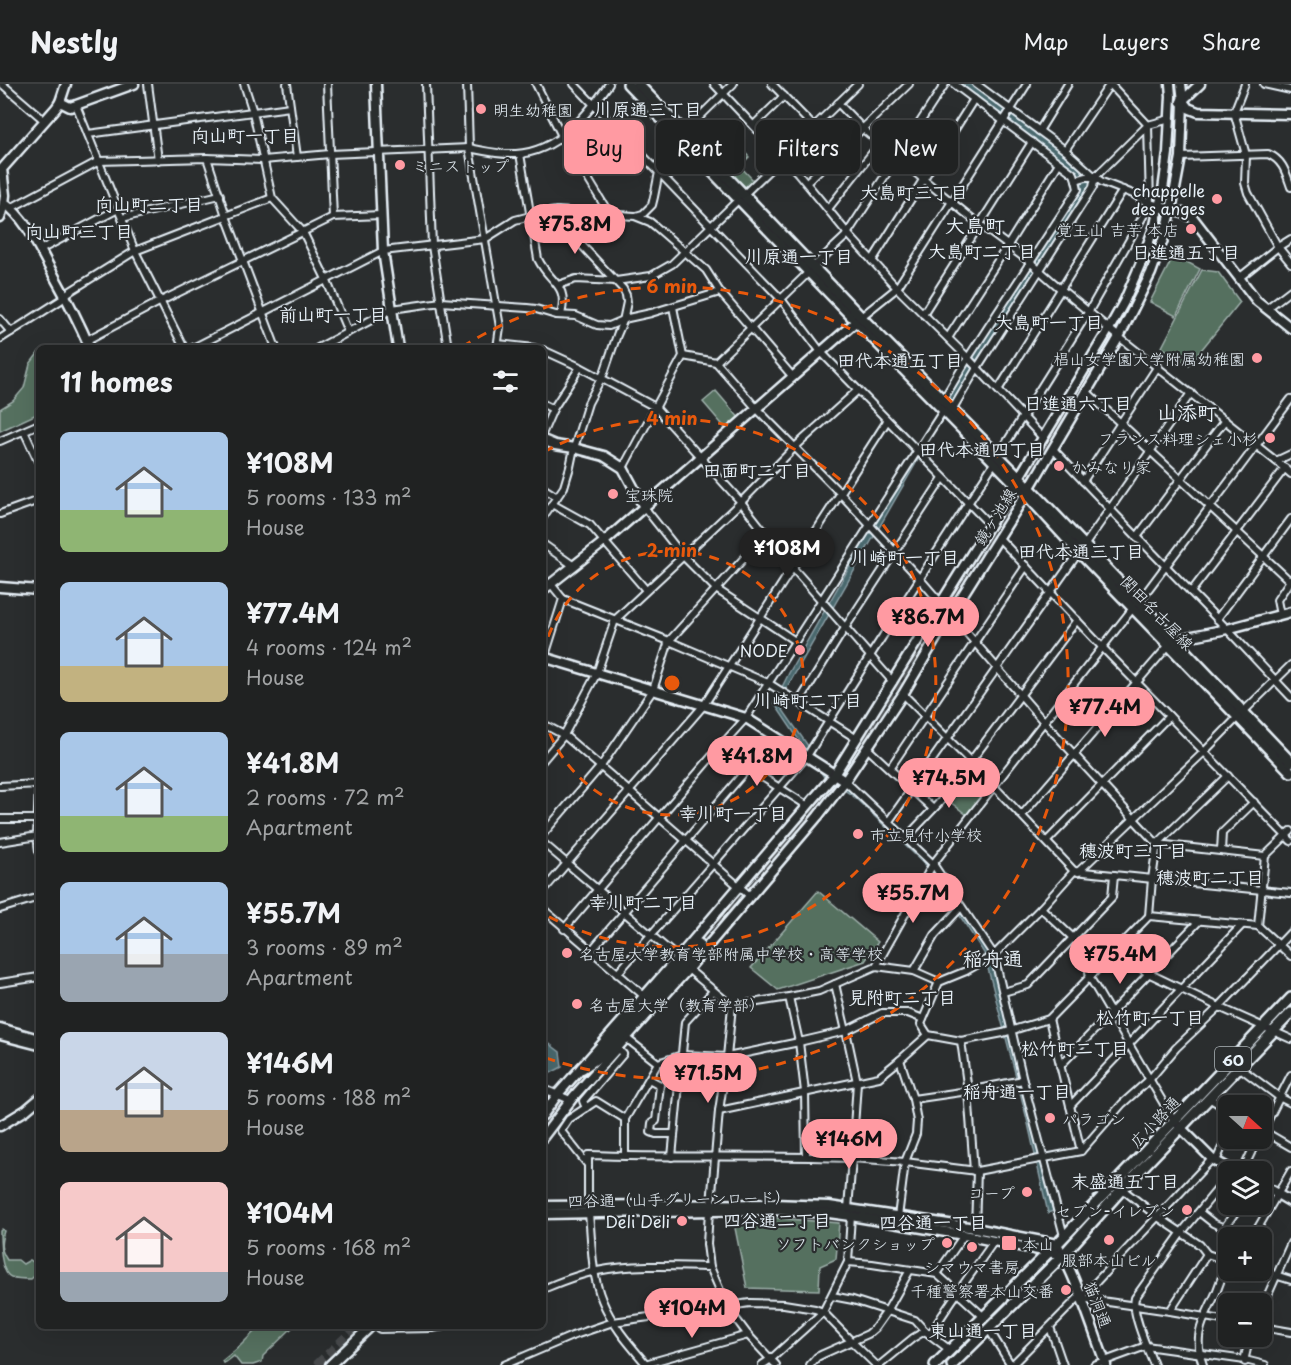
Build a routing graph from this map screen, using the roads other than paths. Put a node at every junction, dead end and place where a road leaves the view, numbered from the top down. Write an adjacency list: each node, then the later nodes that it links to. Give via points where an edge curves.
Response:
1 (2, 84): 56 (street)
2 (66, 84): 39 (street)
3 (134, 84): 41 (street)
4 (148, 84): 58 (street)
5 (244, 84): 46 (street)
6 (287, 84): 43 (street)
7 (327, 84): 72 (street)
8 (376, 84): 70 (street)
9 (426, 84): 68 (street)
10 (467, 84): 67 (street)
11 (536, 84): 64 (street)
12 (574, 84): 42 (street)
13 (609, 84): 42 (street)
14 (628, 84): 50 (main road, 関田名古屋線)
15 (638, 84): 51 (main road, 関田名古屋線)
16 (714, 84): 34 (street)
17 (733, 84): 34 (street)
18 (772, 84): 35 (street)
19 (858, 84): 40 (street)
20 (909, 84): 61 (street)
21 (945, 84): 55 (street)
22 (954, 84): 37 (street)
23 (976, 84): 45 (street)
24 (1027, 84): 45 (street)
25 (1068, 84): 62 (street)
26 (1110, 84): 60 (street); 69 (street)
27 (1161, 84): 36 (street)
28 (1170, 84): 36 (street, 鏡ヶ池線)
29 (1181, 84): 38 (street, 鏡ヶ池線)
30 (1200, 84): 38 (street)
31 (1245, 84): 47 (street)
32 (1264, 84): 33 (street)
33 (1291, 90)
34 (723, 93): 52 (street); 59 (street)
35 (784, 96): 53 (street); 59 (street)
36 (1171, 96): 38 (street); 44 (street, 鏡ヶ池線)
37 (974, 99): 57 (street); 92 (street)
38 (1183, 100): 44 (street); 47 (street, via 1188,108 1198,112); 76 (street, 鏡ヶ池線)
39 (60, 102): 41 (street); 56 (street)
40 (838, 103): 54 (street); 61 (street)
41 (76, 105): 63 (street)
42 (594, 105): 64 (street); 83 (street)
43 (290, 107): 46 (street); 75 (street)
44 (1170, 108): 49 (street, 鏡ヶ池線)
45 (1010, 110): 57 (street); 62 (street)
46 (253, 112): 58 (street); 78 (street)
47 (1234, 112): 48 (street); 74 (street)
48 (1291, 114)
49 (1170, 119): 60 (street); 103 (street, 鏡ヶ池線)
50 (666, 120)
51 (669, 120)
52 (695, 120)
53 (807, 120)
54 (821, 120)
55 (921, 120)
56 (45, 121): 82 (street)
57 (1003, 122): 66 (street); 101 (street)
58 (153, 125): 63 (street); 79 (street)
59 (754, 125)
60 (1148, 125): 91 (street); 102 (street)
61 (863, 129): 65 (street); 94 (street)
62 (1038, 131): 69 (street)
63 (88, 134): 80 (street)
64 (562, 136): 73 (street); 108 (street)
65 (872, 136)
66 (1032, 142): 81 (street); 116 (street)
67 (470, 148): 68 (street); 73 (street); 120 (street)
68 (428, 150): 70 (street); 123 (street)
69 (1065, 150): 91 (street)
70 (379, 153): 72 (street); 110 (street)
71 (872, 153): 105 (street)
72 (330, 154): 75 (street); 113 (street)
73 (520, 154): 111 (street)
74 (1246, 155): 76 (street); 95 (street, via 1276,157); 124 (street, via 1248,193)
75 (297, 157): 78 (street)
76 (1180, 157): 106 (street, 鏡ヶ池線)
77 (207, 158): 78 (street); 79 (street); 97 (street)
78 (263, 159): 99 (street)
79 (158, 160): 80 (street)
80 (99, 161): 100 (street); 104 (street)
81 (1059, 163): 93 (street); 122 (street)
82 (1, 169): 100 (street)
83 (656, 169)
84 (659, 174): 112 (street, via 652,205)
85 (661, 174): 117 (street)
86 (719, 174): 98 (main road, 関田名古屋線)
87 (765, 174): 98 (street)
88 (800, 174): 94 (street)
89 (886, 174): 119 (street)
90 (917, 174): 92 (street)
91 (1095, 177): 93 (street); 96 (street); 134 (street, via 1093,187)
92 (923, 179): 101 (street); 130 (street)
93 (1076, 180): 131 (street, via 1078,189)
94 (807, 182): 105 (street)
95 (1291, 187)
96 (1123, 190): 102 (street); 140 (street)
97 (220, 195): 109 (street); 115 (street)
98 (741, 197): 117 (street); 133 (main road, 関田名古屋線)
99 (272, 198): 109 (street); 118 (street)
100 (5, 200): 114 (street); 125 (street)
101 (952, 202): 116 (street); 139 (street)
102 (1150, 204): 103 (street); 151 (street)
103 (1159, 207): 106 (street); 160 (street, 鏡ヶ池線, via 1140,265)
104 (118, 209): 115 (street); 125 (street)
105 (828, 209): 119 (street)
106 (1171, 210): 135 (street, via 1193,218); 163 (street, 鏡ヶ池線, via 1151,273)
107 (557, 211): 108 (street); 111 (street); 137 (street, via 575,238)
108 (610, 215): 112 (street)
109 (226, 216): 126 (street); 129 (street)
110 (381, 216): 113 (street); 127 (street)
111 (531, 216): 120 (street, via 515,220); 138 (street, via 538,259)
112 (635, 216): 128 (street, via 650,222)
113 (333, 217): 118 (street)
114 (0, 218)
115 (122, 218): 126 (street)
116 (979, 224): 122 (street); 153 (street)
117 (711, 226): 128 (street); 144 (street)
118 (303, 232): 129 (street); 136 (street)
119 (848, 234): 130 (street); 133 (street)
120 (485, 239): 123 (street); 148 (street)
121 (1291, 239): 124 (street)
122 (1008, 245): 131 (street); 164 (street)
123 (432, 246): 127 (street); 146 (street)
124 (1278, 247): 132 (street); 135 (street)
125 (40, 250): 143 (street)
126 (135, 251): 143 (street); 145 (street)
127 (383, 251): 136 (street); 149 (street)
128 (685, 251): 137 (street, via 651,276); 142 (street, via 706,270)
129 (244, 260): 145 (street); 152 (street)
130 (872, 261): 139 (street)
131 (1030, 262): 134 (street); 177 (street)
132 (1291, 263)
133 (812, 269): 144 (street); 156 (main road, 関田名古屋線)
134 (1040, 270): 140 (street); 181 (street)
135 (1239, 278): 150 (street)
136 (326, 279): 152 (street); 162 (street)
137 (616, 281): 138 (street, via 576,279); 157 (street, via 626,295)
138 (558, 285): 154 (street, via 564,298)
139 (897, 288): 153 (street); 156 (street)
140 (1062, 290): 151 (street); 185 (street)
141 (1291, 290): 150 (street)
142 (720, 292): 147 (street); 158 (street)
143 (65, 296): 161 (street); 166 (street)
144 (781, 299): 158 (street); 175 (street)
145 (161, 301): 166 (street); 167 (street)
146 (441, 303): 148 (street); 149 (street); 172 (street)
147 (672, 306): 157 (street); 176 (street)
148 (497, 307): 154 (street); 173 (street)
149 (392, 309): 162 (street); 171 (street)
150 (1266, 309): 159 (street)
151 (1089, 311): 160 (street); 194 (street)
152 (263, 313): 168 (street); 169 (street)
153 (923, 314): 164 (street)
154 (561, 315): 157 (street, via 602,326)
155 (0, 319): 161 (street)
156 (859, 319): 175 (street); 190 (main road, 関田名古屋線)
157 (623, 321): 183 (street)
158 (751, 328): 178 (street); 182 (street)
159 (1291, 328)
160 (1109, 329): 163 (street); 201 (street, 鏡ヶ池線)
161 (11, 332): 165 (street)
162 (348, 332): 170 (street)
163 (1119, 337): 179 (street); 186 (street, 鏡ヶ池線)
164 (948, 338): 177 (street)
165 (0, 339)
166 (88, 344)
167 (183, 345)
168 (199, 345)
169 (275, 345)
170 (324, 345)
171 (398, 345)
172 (448, 345)
173 (497, 345)
174 (546, 351): 180 (street)
175 (821, 352): 182 (street); 184 (street)
176 (683, 356): 178 (street); 191 (street)
177 (968, 358): 181 (street); 190 (street)
178 (716, 362): 193 (street)
179 (1158, 366): 187 (street); 197 (street)
180 (580, 367): 183 (street); 192 (street)
181 (977, 368): 185 (street); 190 (street)
182 (793, 377): 193 (street)
183 (602, 379): 191 (street); 206 (street, via 588,403)
184 (858, 390): 196 (street); 205 (street)
185 (998, 390): 194 (street)
186 (1086, 391): 197 (street); 207 (street, 鏡ヶ池線)
187 (1191, 393): 195 (street); 209 (street)
188 (1291, 399): 204 (street)
189 (546, 406): 192 (street)
190 (946, 407): 208 (street); 213 (main road, 関田名古屋線)
191 (655, 408): 212 (street); 215 (street)
192 (553, 409): 199 (street)
193 (757, 409): 205 (street); 212 (street)
194 (1023, 417): 201 (street); 213 (street)
195 (1225, 420): 204 (street); 219 (street)
196 (887, 421): 208 (street); 224 (street)
197 (1121, 423): 209 (street); 221 (street)
198 (36, 425): 200 (street)
199 (546, 425)
200 (24, 431): 202 (street); 211 (street)
201 (1043, 438): 220 (street, 鏡ヶ池線)
202 (0, 441)
203 (546, 441): 206 (street)
204 (1256, 445): 214 (street); 231 (street)
205 (795, 447): 224 (street); 227 (street)
206 (574, 448): 215 (street, via 604,456); 225 (street, via 564,487)
207 (1053, 449): 221 (street); 223 (street, 鏡ヶ池線)
208 (917, 451): 218 (street); 237 (street)
209 (1151, 451): 219 (street); 232 (street)
210 (1291, 454): 214 (street)
211 (36, 457)
212 (701, 458): 227 (street); 230 (street)
213 (996, 460): 220 (main road, 関田名古屋線); 228 (street)
214 (1276, 461): 216 (street)
215 (623, 468): 230 (street)
216 (1285, 468): 217 (street); 238 (street)
217 (1291, 474)
218 (943, 478): 228 (street); 245 (street)
219 (1181, 479): 231 (street); 241 (street)
220 (1017, 481): 223 (main road, 関田名古屋線); 236 (street, 鏡ヶ池線)
221 (1083, 481): 232 (street)
222 (546, 490): 225 (street)
223 (1028, 491): 240 (street, 鏡ヶ池線); 244 (main road, 関田名古屋線)
224 (840, 493): 237 (street); 251 (street)
225 (557, 497): 229 (street)
226 (36, 501): 234 (street)
227 (741, 502): 239 (street); 246 (street)
228 (969, 503): 236 (street); 252 (street)
229 (552, 504): 233 (street); 242 (street, via 590,525)
230 (644, 507): 242 (street); 246 (street)
231 (1210, 507): 238 (street); 248 (street)
232 (1110, 509): 241 (street); 244 (street)
233 (546, 513)
234 (0, 514)
235 (1291, 519): 247 (street)
236 (990, 525): 263 (street, 鏡ヶ池線)
237 (870, 526): 245 (street); 262 (street)
238 (1238, 531): 247 (street); 260 (street)
239 (766, 534): 251 (street); 256 (street)
240 (998, 537): 250 (street); 266 (street, 鏡ヶ池線)
241 (1137, 537): 248 (street)
242 (604, 542): 249 (street); 258 (street)
243 (546, 546): 249 (street)
244 (1081, 549): 259 (street); 264 (main road, 関田名古屋線)
245 (894, 553): 252 (street); 272 (street)
246 (682, 555): 256 (street); 258 (street)
247 (1264, 556): 253 (street); 269 (street)
248 (1166, 565): 260 (street); 264 (street)
249 (574, 566): 254 (street)
250 (1026, 566): 259 (street); 276 (street)
251 (792, 567): 262 (street); 268 (street)
252 (920, 579): 263 (street); 280 (street)
253 (1291, 580): 267 (street, via 1277,600)
254 (547, 582): 261 (street)
255 (0, 587): 257 (street)
256 (716, 589): 268 (street); 274 (street)
257 (36, 590)
258 (646, 590): 270 (street)
259 (1050, 592): 271 (street); 284 (street)
260 (1191, 592): 269 (street)
261 (563, 599): 270 (street); 279 (street)
262 (820, 600): 272 (street); 275 (street)
263 (940, 603): 266 (street); 287 (street, 鏡ヶ池線)
264 (1136, 605): 277 (main road, 関田名古屋線); 278 (street)
265 (1291, 612): 267 (street)
266 (950, 615): 276 (street); 291 (street, 鏡ヶ池線)
267 (1280, 615): 273 (street)
268 (760, 619): 275 (street); 283 (street)
269 (1217, 619): 273 (street)
270 (615, 620): 274 (street); 285 (street)
271 (1077, 620): 278 (street); 292 (street)
272 (845, 628): 280 (street); 294 (street)
273 (1227, 629): 277 (street); 286 (street)
274 (669, 641): 283 (street); 290 (street)
275 (795, 641): 289 (street)
276 (975, 643): 284 (street); 297 (street)
277 (1171, 643): 288 (street); 296 (main road, 関田名古屋線)
278 (1102, 647): 288 (street); 301 (street)
279 (546, 653)
280 (870, 656): 287 (street); 300 (street)
281 (546, 660): 285 (street)
282 (1291, 665): 286 (street)
283 (729, 667): 289 (street); 295 (street)
284 (997, 669): 292 (street); 304 (street)
285 (597, 673): 290 (street); 303 (street)
286 (1275, 680): 293 (street); 296 (street)
287 (893, 682): 305 (street, 鏡ヶ池線)
288 (1137, 682): 298 (street); 309 (street)
289 (768, 683): 294 (street); 299 (street)
290 (653, 690): 295 (street); 314 (street)
291 (903, 694): 297 (street); 306 (street, 鏡ヶ池線)
292 (1020, 695): 301 (street); 313 (street)
293 (1291, 697)
294 (799, 702): 300 (street)
295 (704, 705): 299 (street); 327 (street)
296 (1240, 715): 308 (street); 310 (main road, 関田名古屋線); 317 (main road, 関田名古屋線)
297 (926, 716): 304 (street); 316 (street)
298 (1169, 716): 308 (street); 322 (street)
299 (746, 718): 307 (street); 312 (street)
300 (828, 722): 305 (street); 312 (street)
301 (1044, 722): 309 (street); 325 (street)
302 (546, 726): 303 (street)
303 (564, 735): 311 (street); 314 (street)
304 (947, 738): 313 (street); 326 (street)
305 (857, 739): 318 (street, 鏡ヶ池線)
306 (867, 748): 316 (street); 320 (street, 鏡ヶ池線)
307 (718, 749): 315 (street); 332 (street)
308 (1204, 752): 319 (street); 333 (street)
309 (1074, 754): 322 (street); 331 (street)
310 (1289, 755)
311 (546, 756)
312 (807, 756): 318 (street); 324 (street)
313 (970, 760): 325 (street); 330 (street)
314 (601, 766): 327 (street); 337 (street)
315 (748, 768): 324 (street); 341 (street)
316 (890, 768): 326 (street)
317 (1291, 772)
318 (834, 775): 320 (street); 329 (street, 鏡ヶ池線)
319 (1228, 776): 328 (street); 344 (street)
320 (845, 781): 336 (street); 359 (street, 鏡ヶ池線)
321 (36, 784): 323 (street)
322 (1102, 784): 333 (street); 343 (street)
323 (0, 786)
324 (779, 787): 329 (street); 348 (street)
325 (994, 787): 331 (street); 350 (street)
326 (912, 788): 330 (street); 336 (street)
327 (630, 792): 332 (street); 349 (street)
328 (1254, 802): 339 (street); 346 (street, via 1222,833)
329 (808, 806): 354 (street, 鏡ヶ池線)
330 (933, 809): 340 (street)
331 (1022, 815): 343 (street)
332 (659, 817): 341 (street); 356 (street)
333 (1134, 818): 344 (street); 351 (street)
334 (0, 819): 335 (street)
335 (36, 819)
336 (889, 821): 340 (street)
337 (546, 830)
338 (36, 836): 342 (street)
339 (1289, 836): 347 (street)
340 (906, 838): 350 (street)
341 (686, 841): 348 (street); 365 (street)
342 (0, 842)
343 (1047, 842): 351 (street)
344 (1158, 844): 346 (street); 353 (street)
345 (546, 846): 349 (street)
346 (1221, 851): 347 (street)
347 (1265, 856): 357 (street)
348 (713, 863): 354 (street); 372 (street)
349 (567, 864): 355 (street); 356 (street)
350 (932, 866): 361 (street); 382 (street)
351 (1076, 871): 352 (street); 362 (street)
352 (1114, 875): 353 (street); 373 (street, via 1112,897)
353 (1152, 879): 357 (street); 366 (street)
354 (739, 886): 359 (street); 381 (street, 鏡ヶ池線)
355 (546, 888)
356 (598, 890): 365 (street); 370 (street)
357 (1262, 890): 358 (street); 369 (street)
358 (1291, 893)
359 (750, 896): 383 (street, 鏡ヶ池線)
360 (36, 898): 363 (street)
361 (961, 907): 378 (street); 384 (street, via 935,935)
362 (1041, 908): 373 (street); 378 (street)
363 (0, 909)
364 (546, 912): 370 (street)
365 (624, 913): 372 (street); 377 (street)
366 (1149, 916): 367 (street); 379 (street)
367 (1198, 921): 368 (street); 385 (street)
368 (1242, 925): 369 (street); 392 (street)
369 (1258, 926): 375 (street)
370 (564, 928): 377 (street)
371 (1291, 932): 375 (street)
372 (651, 936): 381 (street); 386 (street)
373 (1073, 939): 376 (street); 394 (street, via 1028,985)
374 (698, 944): 396 (highway, via 677,971)
375 (1280, 945): 380 (street); 399 (street)
376 (1086, 950): 379 (street); 388 (street)
377 (591, 951): 386 (street)
378 (994, 955): 390 (street); 394 (street)
379 (1111, 955): 385 (street); 388 (street)
380 (1291, 956)
381 (678, 958): 396 (street, 鏡ヶ池線)
382 (876, 966): 384 (street); 391 (street)
383 (688, 969): 393 (street); 411 (street, 鏡ヶ池線)
384 (914, 971): 390 (street)
385 (1148, 973): 392 (street); 400 (street)
386 (617, 974): 396 (street)
387 (36, 977): 389 (street)
388 (1090, 978): 400 (street); 403 (street)
389 (0, 982)
390 (939, 982): 402 (street)
391 (835, 984): 395 (street); 406 (street)
392 (1182, 989): 399 (street); 416 (street)
393 (713, 992): 398 (street); 418 (street, via 685,1022)
394 (1003, 992): 407 (street)
395 (789, 997): 398 (street); 414 (street)
396 (647, 998): 424 (highway, via 605,1049)
397 (1291, 998): 405 (main road, 広小路通 / 60)
398 (732, 1006): 419 (street)
399 (1219, 1008): 405 (street); 426 (street)
400 (1111, 1013): 416 (street); 422 (street)
401 (1291, 1013): 405 (main road, 広小路通 / 60)
402 (923, 1019): 406 (street, via 908,1013 882,1013); 409 (street, via 921,1024)
403 (1049, 1019): 407 (street); 422 (street)
404 (0, 1028): 410 (street)
405 (1268, 1029): 412 (street); 423 (main road, 広小路通 / 60); 447 (main road, 広小路通 / 60)
406 (846, 1031): 414 (street); 429 (street)
407 (1008, 1031): 413 (street); 428 (street)
408 (0, 1035): 415 (street)
409 (928, 1035): 413 (street); 420 (street)
410 (36, 1038)
411 (626, 1038): 417 (street, 鏡ヶ池線); 421 (street)
412 (1291, 1039)
413 (961, 1041): 430 (street)
414 (799, 1042): 419 (street); 431 (street)
415 (36, 1044)
416 (1129, 1044): 426 (street); 441 (street)
417 (617, 1048): 437 (street, 鏡ヶ池線); 442 (street, via 623,1054 583,1101)
418 (682, 1055): 419 (street); 421 (street); 450 (street)
419 (727, 1057): 444 (street)
420 (900, 1060): 429 (street, via 879,1077); 436 (street)
421 (658, 1063): 427 (street)
422 (1060, 1066): 441 (street)
423 (1239, 1067): 434 (street); 435 (main road, 広小路通 / 60)
424 (582, 1068): 433 (street)
425 (1291, 1075): 434 (street)
426 (1150, 1078): 447 (street); 454 (street)
427 (648, 1079): 446 (street); 450 (street, via 660,1085 651,1132)
428 (1020, 1080): 430 (street); 460 (street)
429 (857, 1082): 431 (street); 459 (street)
430 (968, 1091): 436 (street); 465 (street)
431 (805, 1092): 444 (street); 456 (street)
432 (546, 1093): 433 (street)
433 (558, 1094): 437 (street); 443 (street)
434 (1279, 1097): 439 (street); 445 (street)
435 (1209, 1098): 440 (street); 447 (main road, 広小路通 / 60)
436 (913, 1099): 462 (street, via 916,1134)
437 (570, 1100): 449 (street, 鏡ヶ池線)
438 (36, 1102): 448 (street)
439 (1291, 1103)
440 (1218, 1104)
441 (1070, 1106): 454 (street)
442 (586, 1108): 446 (street, via 596,1101); 464 (street, via 569,1119 561,1131)
443 (546, 1111)
444 (719, 1111): 458 (street)
445 (1272, 1111)
446 (625, 1119): 455 (street)
447 (1177, 1124): 461 (street); 467 (main road, 広小路通 / 60); 485 (main road, 広小路通 / 60)
448 (0, 1126)
449 (546, 1133)
450 (674, 1134): 457 (street)
451 (1272, 1137): 452 (street)
452 (1291, 1147)
453 (1220, 1149): 461 (street)
454 (1080, 1151): 460 (street)
455 (626, 1156): 457 (street); 464 (street, via 588,1155)
456 (806, 1156): 458 (street); 459 (street)
457 (672, 1157): 458 (street)
458 (715, 1157): 473 (street)
459 (852, 1158): 462 (street); 475 (street)
460 (1043, 1159): 465 (street); 485 (street)
461 (1214, 1160): 463 (street); 479 (street)
462 (905, 1162): 465 (street); 480 (street)
463 (1218, 1162)
464 (588, 1165): 474 (street)
465 (976, 1171): 482 (street)
466 (1291, 1171): 470 (street)
467 (1122, 1189): 479 (street); 490 (main road, 広小路通 / 60)
468 (1218, 1189): 476 (street)
469 (1272, 1191): 470 (street)
470 (1278, 1194): 471 (street); 481 (street)
471 (1291, 1202)
472 (546, 1206): 474 (street)
473 (710, 1207): 474 (street); 475 (street, via 773,1203); 493 (street)
474 (589, 1210): 477 (street, 四谷通（山手グリーンロード）); 495 (street)
475 (849, 1212): 480 (street); 484 (street); 492 (street)
476 (1199, 1212): 478 (street, via 1224,1228); 483 (street)
477 (546, 1214)
478 (1233, 1215)
479 (1158, 1216): 483 (street); 505 (street)
480 (898, 1217): 482 (street)
481 (1258, 1227)
482 (975, 1228): 485 (street)
483 (1182, 1232): 489 (street); 506 (street)
484 (964, 1235): 486 (street); 496 (street)
485 (1061, 1240): 488 (main road, 広小路通 / 60); 490 (street, 猫洞通)
486 (994, 1241): 488 (street); 502 (street)
487 (1291, 1243): 498 (street)
488 (1050, 1252): 490 (street); 511 (main road, 広小路通 / 60)
489 (1207, 1254): 491 (street); 509 (street)
490 (1063, 1255): 505 (street, 猫洞通); 516 (main road, 広小路通 / 60)
491 (1218, 1258)
492 (848, 1262): 494 (street); 504 (street)
493 (710, 1267): 495 (street, via 640,1266); 507 (street)
494 (910, 1270): 496 (street); 508 (street)
495 (595, 1271): 501 (street); 514 (street, via 602,1300)
496 (937, 1274): 502 (street)
497 (1272, 1275): 498 (street)
498 (1276, 1276): 499 (street); 503 (street)
499 (1291, 1280)
500 (1220, 1281): 512 (street)
501 (546, 1288)
502 (958, 1293): 511 (street); 520 (street)
503 (1269, 1293)
504 (832, 1296): 508 (street); 510 (street)
505 (1081, 1298): 506 (street); 515 (street); 528 (street, 猫洞通)
506 (1133, 1305): 509 (street); 523 (street)
507 (727, 1307): 510 (street, via 784,1304); 514 (street); 521 (street)
508 (887, 1311): 520 (street, via 915,1320); 522 (street, via 868,1334)
509 (1170, 1311): 512 (street)
510 (823, 1312): 522 (street); 527 (street)
511 (984, 1317): 525 (main road, 広小路通 / 60)
512 (1204, 1317): 513 (street); 526 (street)
513 (1218, 1319)
514 (613, 1322): 531 (street); 532 (street)
515 (1050, 1327): 539 (street); 540 (street)
516 (988, 1328): 538 (main road, 広小路通 / 60); 539 (street)
517 (370, 1329): 530 (street)
518 (1272, 1329): 519 (street)
519 (1291, 1332)
520 (928, 1333): 525 (street); 536 (street, via 913,1338)
521 (748, 1335): 527 (street); 532 (street)
522 (851, 1341): 535 (street, via 817,1357); 536 (street)
523 (1146, 1346): 526 (street); 528 (street); 542 (street)
524 (1249, 1347): 529 (street)
525 (950, 1350): 537 (main road, 広小路通 / 60)
526 (1199, 1353): 529 (street); 543 (street)
527 (771, 1359): 533 (street); 534 (street)
528 (1106, 1363): 541 (street)
529 (1245, 1363): 544 (street)
530 (330, 1365)
531 (504, 1365)
532 (645, 1365)
533 (762, 1365)
534 (776, 1365)
535 (810, 1365)
536 (878, 1365)
537 (935, 1365)
538 (952, 1365)
539 (1012, 1365)
540 (1063, 1365)
541 (1094, 1365)
542 (1154, 1365)
543 (1203, 1365)
544 (1265, 1365)

